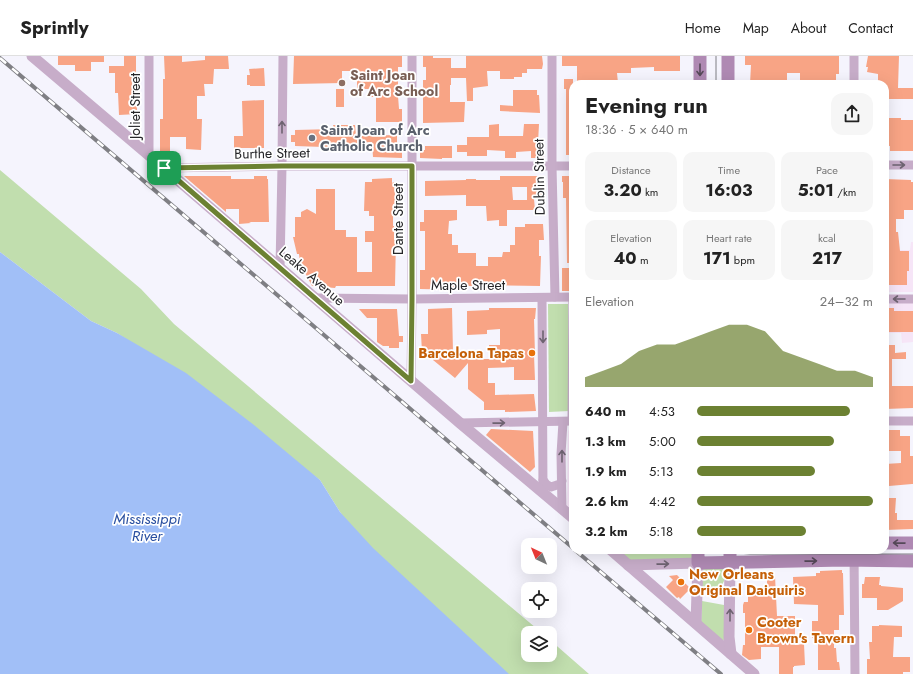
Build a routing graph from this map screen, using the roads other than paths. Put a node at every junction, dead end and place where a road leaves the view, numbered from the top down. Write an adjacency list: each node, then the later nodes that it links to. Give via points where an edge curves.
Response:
1 (32, 56): 12 (street, Leake Avenue)
2 (149, 56): 12 (street, Joliet Street)
3 (283, 56): 15 (street, one-way to 3)
4 (412, 56): 16 (street, Dante Street)
5 (552, 56): 17 (street, Dublin Street)
6 (700, 56): 9 (main road, one-way to 9)
7 (728, 56): 10 (main road)
8 (854, 56): 11 (street)
9 (700, 80)
10 (728, 80)
11 (854, 80)
12 (149, 156): 19 (street, Leake Avenue)
13 (889, 165): 14 (street, one-way to 14)
14 (913, 165)
15 (282, 166): 16 (street, Burthe Street); 19 (street, Burthe Street); 20 (street)
16 (412, 166): 17 (street, Burthe Street); 24 (street, Dante Street)
17 (552, 166): 18 (street, Burthe Street); 23 (street, Dublin Street)
18 (569, 166)
19 (164, 168): 20 (street, Leake Avenue)
20 (280, 268): 22 (street, Leake Avenue)
21 (569, 297): 23 (street, Maple Street)
22 (315, 298): 24 (street, Maple Street); 27 (street, Leake Avenue)
23 (550, 298): 24 (street, Maple Street); 31 (street, Dublin Street, one-way to 31)
24 (412, 299): 27 (street, Dante Street)
25 (889, 299): 26 (street, one-way to 25)
26 (913, 299)
27 (411, 381): 32 (street, Leake Avenue)
28 (569, 421): 31 (street); 34 (street, one-way to 28, via 561,454)
29 (889, 421): 30 (street)
30 (913, 421)
31 (543, 422): 32 (street, one-way to 31); 33 (street, Dublin Street)
32 (460, 424): 35 (street, Leake Avenue)
33 (543, 480): 34 (street, via 551,486); 35 (street, Dublin Street)
34 (562, 481): 36 (street)
35 (543, 493): 36 (street, Leake Avenue)
36 (562, 509): 37 (street, Leake Avenue)
37 (569, 515)
38 (889, 543): 39 (main road, one-way to 38)
39 (913, 543)
40 (616, 554): 46 (street)
41 (698, 554): 45 (main road)
42 (854, 555): 43 (main road, one-way to 42); 44 (main road); 50 (street)
43 (730, 556): 45 (main road); 48 (street, one-way to 43)
44 (913, 561)
45 (698, 563): 46 (street, one-way to 45); 47 (street)
46 (628, 565): 47 (street)
47 (696, 623): 48 (street)
48 (731, 654): 49 (street)
49 (754, 674)
50 (855, 674)

